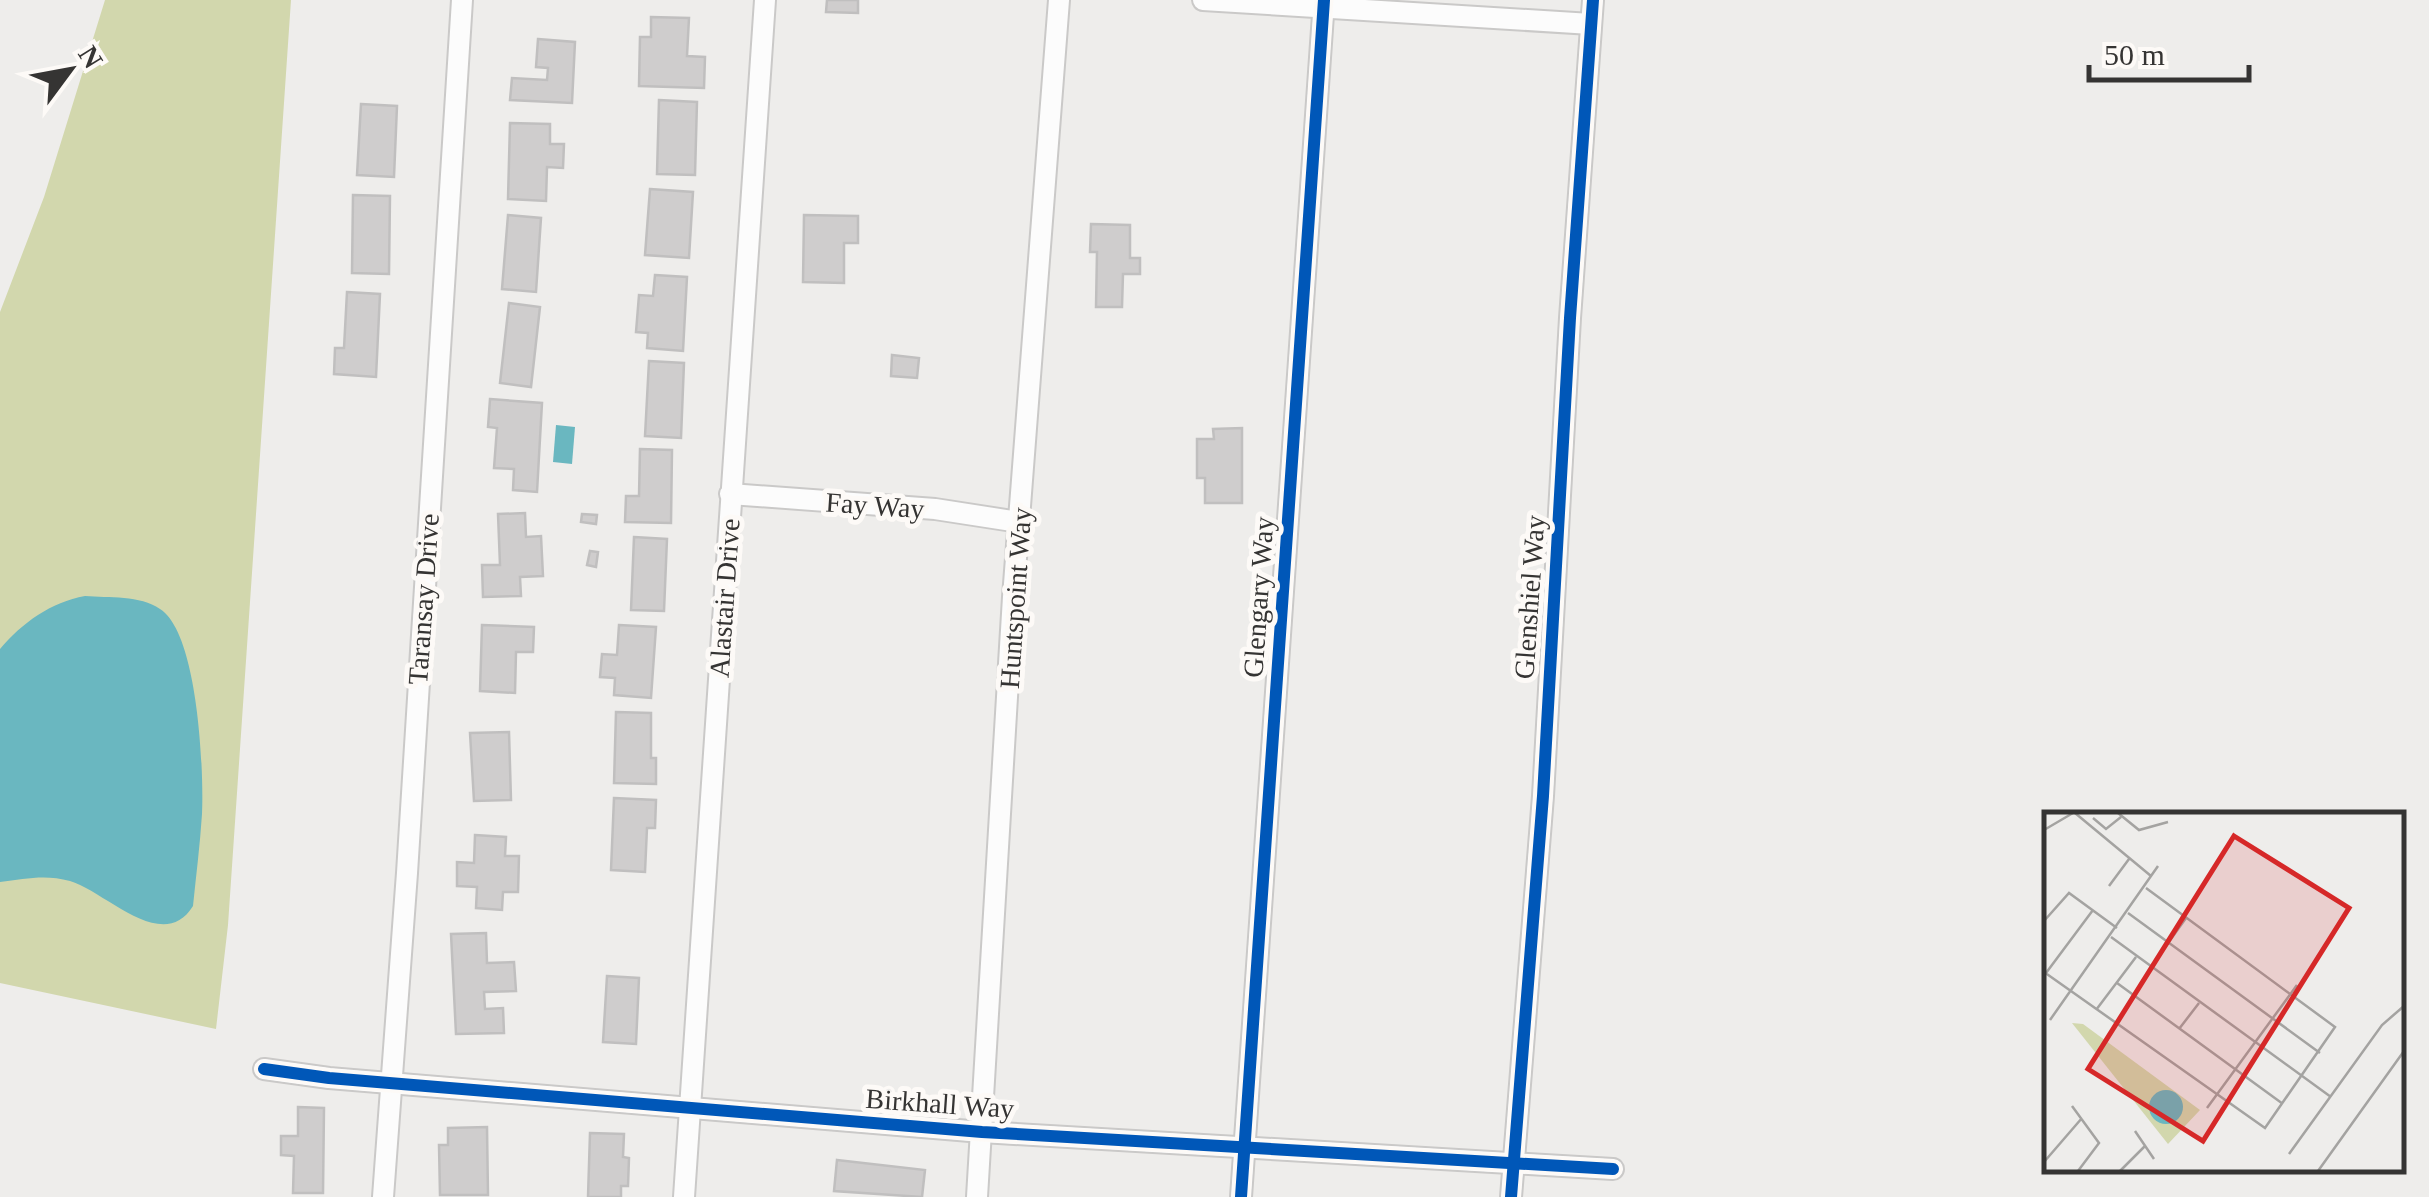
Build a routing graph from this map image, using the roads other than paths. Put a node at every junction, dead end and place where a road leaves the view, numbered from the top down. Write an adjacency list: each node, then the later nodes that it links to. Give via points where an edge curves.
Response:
1 (462, 0): 11 (street, Taransay Drive)
2 (765, 0): 8 (street, Alastair Drive)
3 (1059, 0): 9 (street, Huntspoint Way)
4 (1203, 0): 6 (street)
5 (1593, 0): 7 (street, Glenshiel Way)
6 (1324, 5): 7 (street); 14 (street, Glengary Way)
7 (1591, 24): 15 (street, Glenshiel Way, via 1544,796)
8 (730, 494): 9 (street, Fay Way); 12 (street, Alastair Drive)
9 (1019, 522): 13 (street, Huntspoint Way)
10 (264, 1069): 11 (street, Birkhall Way)
11 (391, 1082): 12 (street, Birkhall Way); 17 (street, Taransay Drive)
12 (690, 1106): 13 (street, Birkhall Way); 18 (street, Alastair Drive)
13 (982, 1132): 14 (street, Birkhall Way); 19 (street, Huntspoint Way)
14 (1244, 1148): 15 (street, Birkhall Way); 20 (street, Glengary Way)
15 (1514, 1165): 16 (street, Birkhall Way); 21 (street, Glenshiel Way)
16 (1613, 1170)
17 (383, 1197)
18 (684, 1197)
19 (977, 1197)
20 (1240, 1197)
21 (1512, 1197)

